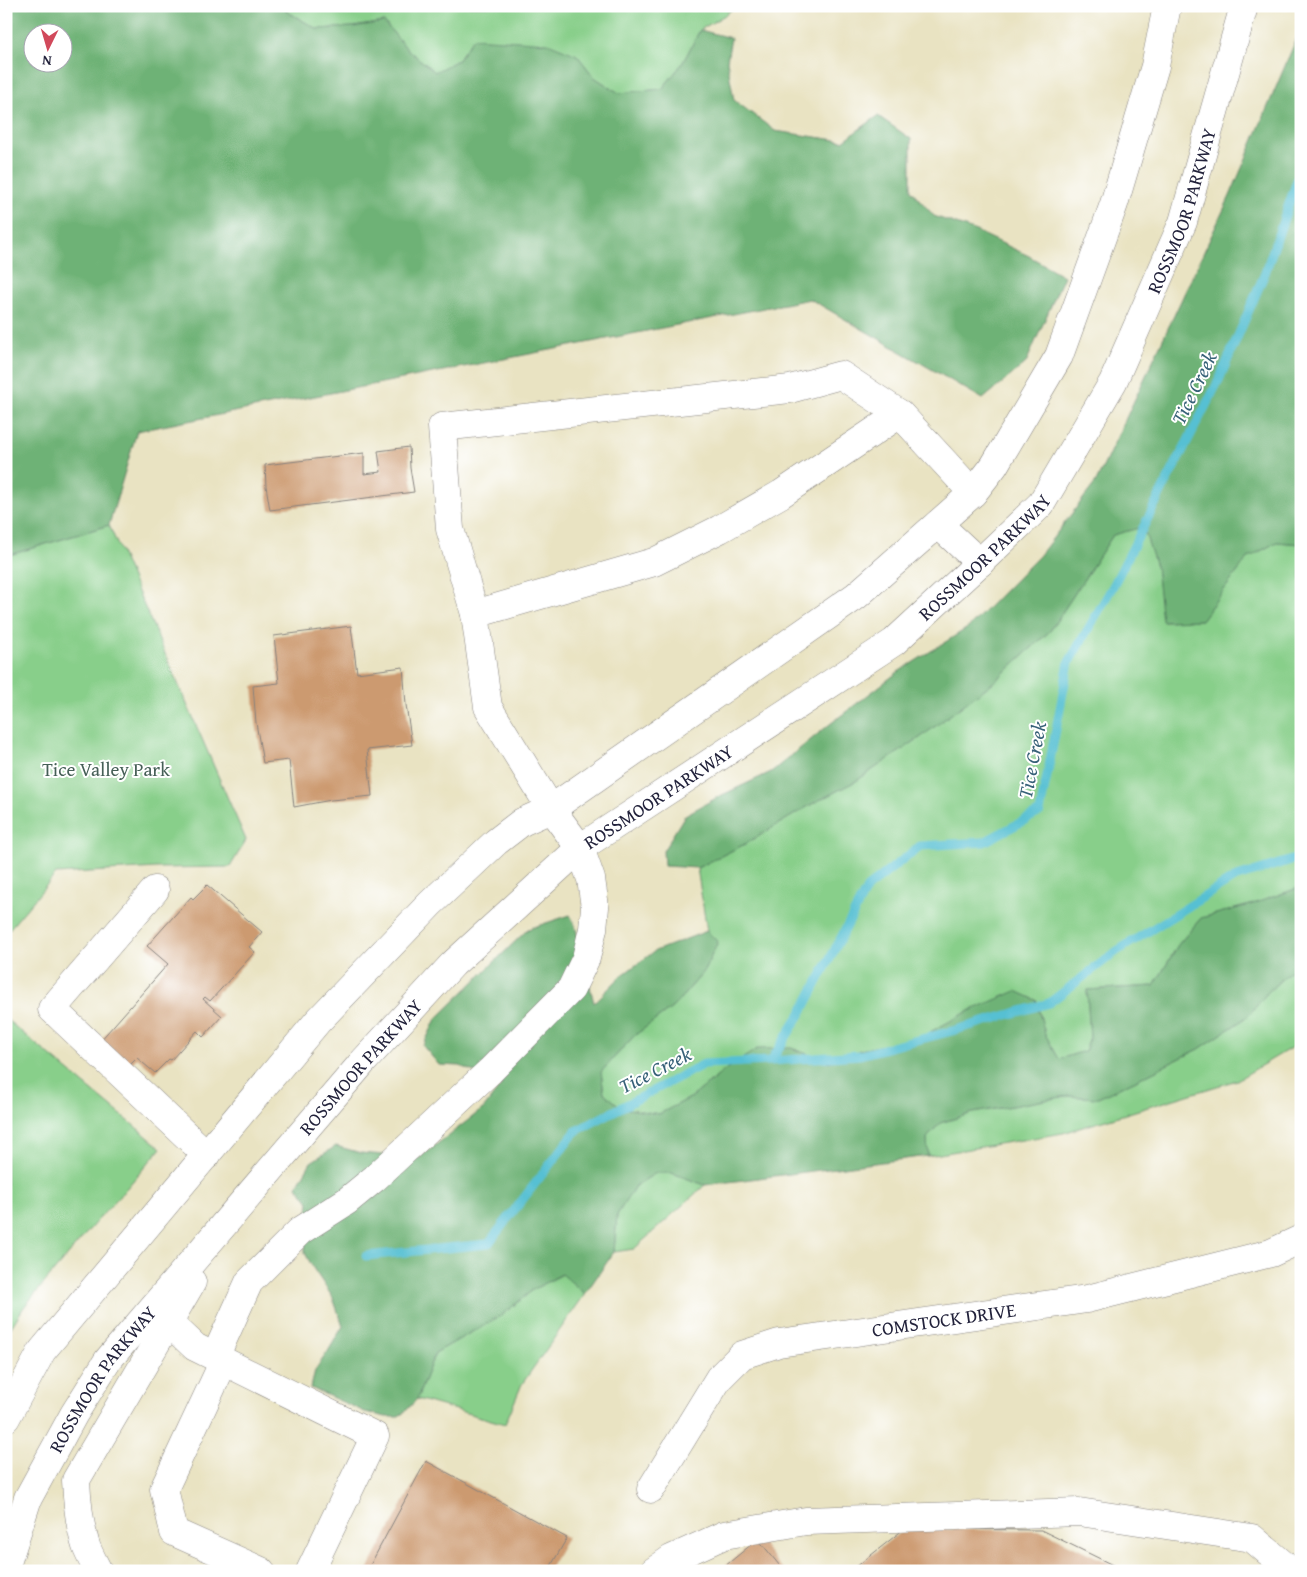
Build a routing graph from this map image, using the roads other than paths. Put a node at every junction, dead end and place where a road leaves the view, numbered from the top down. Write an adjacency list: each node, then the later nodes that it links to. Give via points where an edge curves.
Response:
1 (1167, 6): 4 (street, via 1155,66 1114,204 1059,356 994,466)
2 (1244, 6): 6 (street, ROSSMOOR PARKWAY, via 1183,222 1113,382 1041,504)
3 (900, 414): 4 (street); 7 (street, via 781,494 654,562); 7 (street, via 841,375 790,389 442,427 450,529)
4 (973, 493): 5 (street)
5 (938, 524): 6 (street); 8 (street, via 856,596)
6 (980, 563): 9 (street, ROSSMOOR PARKWAY, via 894,642)
7 (475, 614): 8 (street, via 488,707)
8 (551, 809): 9 (street); 11 (street, via 522,822 502,837 430,904 318,1021)
9 (580, 848): 13 (street, ROSSMOOR PARKWAY, via 453,964 362,1062 238,1208); 14 (street, via 591,879 595,907 586,958 571,988 490,1071 375,1178 347,1201 300,1231 266,1263 249,1282)
10 (155, 890): 11 (street, via 52,1009)
11 (207, 1155): 15 (street, via 42,1350)
12 (1301, 1239): 16 (street, COMSTOCK DRIVE, via 1271,1253 1087,1299 779,1343 742,1355 719,1378)
13 (160, 1314): 14 (street, via 196,1347); 18 (street, ROSSMOOR PARKWAY, via 108,1360 74,1414 28,1498); 19 (street, via 76,1480 80,1524 86,1547)
14 (220, 1359): 20 (street, via 164,1489 174,1532); 21 (street, via 375,1436)
15 (6, 1418)
16 (651, 1489)
17 (1292, 1564): 22 (street, via 1252,1538 1079,1512 806,1521 724,1535 671,1558)
18 (6, 1566)
19 (98, 1571)
20 (261, 1571)
21 (310, 1571)
22 (654, 1571)

